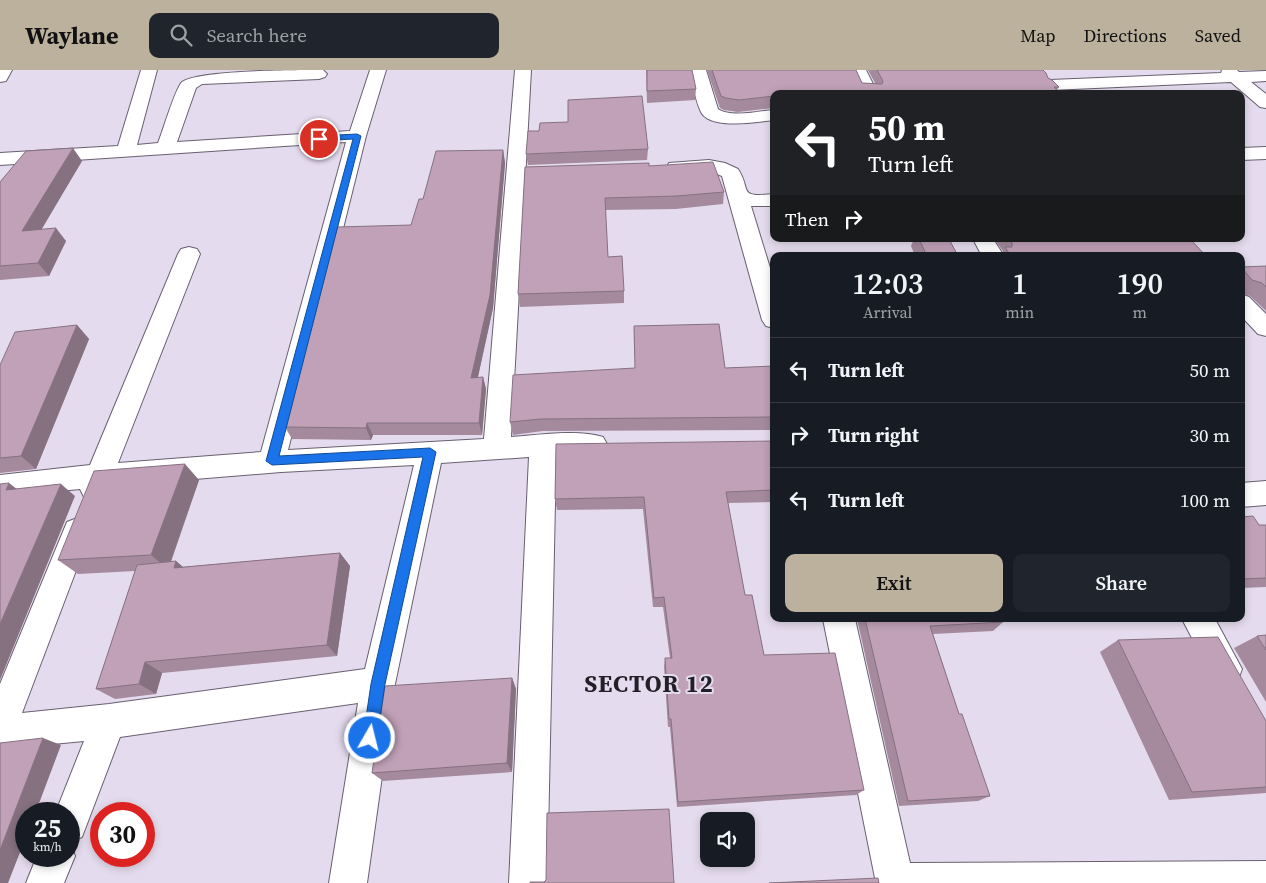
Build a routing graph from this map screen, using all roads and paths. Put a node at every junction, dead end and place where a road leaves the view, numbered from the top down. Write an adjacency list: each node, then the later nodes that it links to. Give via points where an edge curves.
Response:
1 (4, 70): 10 (street)
2 (149, 70): 17 (street)
3 (378, 70): 15 (street)
4 (523, 70): 32 (street, via 525,173)
5 (698, 70): 14 (street, via 713,115 727,118)
6 (858, 70): 12 (street)
7 (319, 74): 16 (street, via 197,80 188,86)
8 (1231, 74): 9 (street); 11 (street); 13 (street)
9 (1266, 76)
10 (0, 77)
11 (1049, 85)
12 (868, 90)
13 (1266, 103)
14 (770, 115)
15 (357, 136): 16 (street); 34 (street)
16 (166, 147): 17 (street)
17 (126, 150): 20 (street)
18 (1266, 153): 19 (street)
19 (1245, 154)
20 (29, 157): 21 (street); 23 (street)
21 (0, 159)
22 (660, 168): 24 (street, via 718,167 731,173)
23 (12, 180)
24 (737, 193): 25 (street, via 749,200); 27 (street)
25 (770, 200)
26 (189, 254): 35 (street)
27 (770, 306)
28 (1245, 306): 29 (street)
29 (1266, 328)
30 (620, 443): 31 (street)
31 (543, 444): 32 (street); 52 (street)
32 (497, 449): 33 (street)
33 (430, 452): 34 (street); 41 (street)
34 (272, 461): 35 (street)
35 (100, 475): 36 (street); 44 (street)
36 (0, 486)
37 (1266, 493): 38 (street)
38 (1245, 495)
39 (840, 622): 49 (street)
40 (1200, 622): 42 (street)
41 (378, 684): 43 (street); 51 (street)
42 (1242, 696)
43 (109, 721): 45 (street); 46 (street)
44 (0, 726)
45 (0, 732)
46 (78, 802)
47 (52, 867): 50 (street)
48 (1266, 880): 49 (street)
49 (895, 882)
50 (46, 883)
51 (348, 883)
52 (528, 883)

